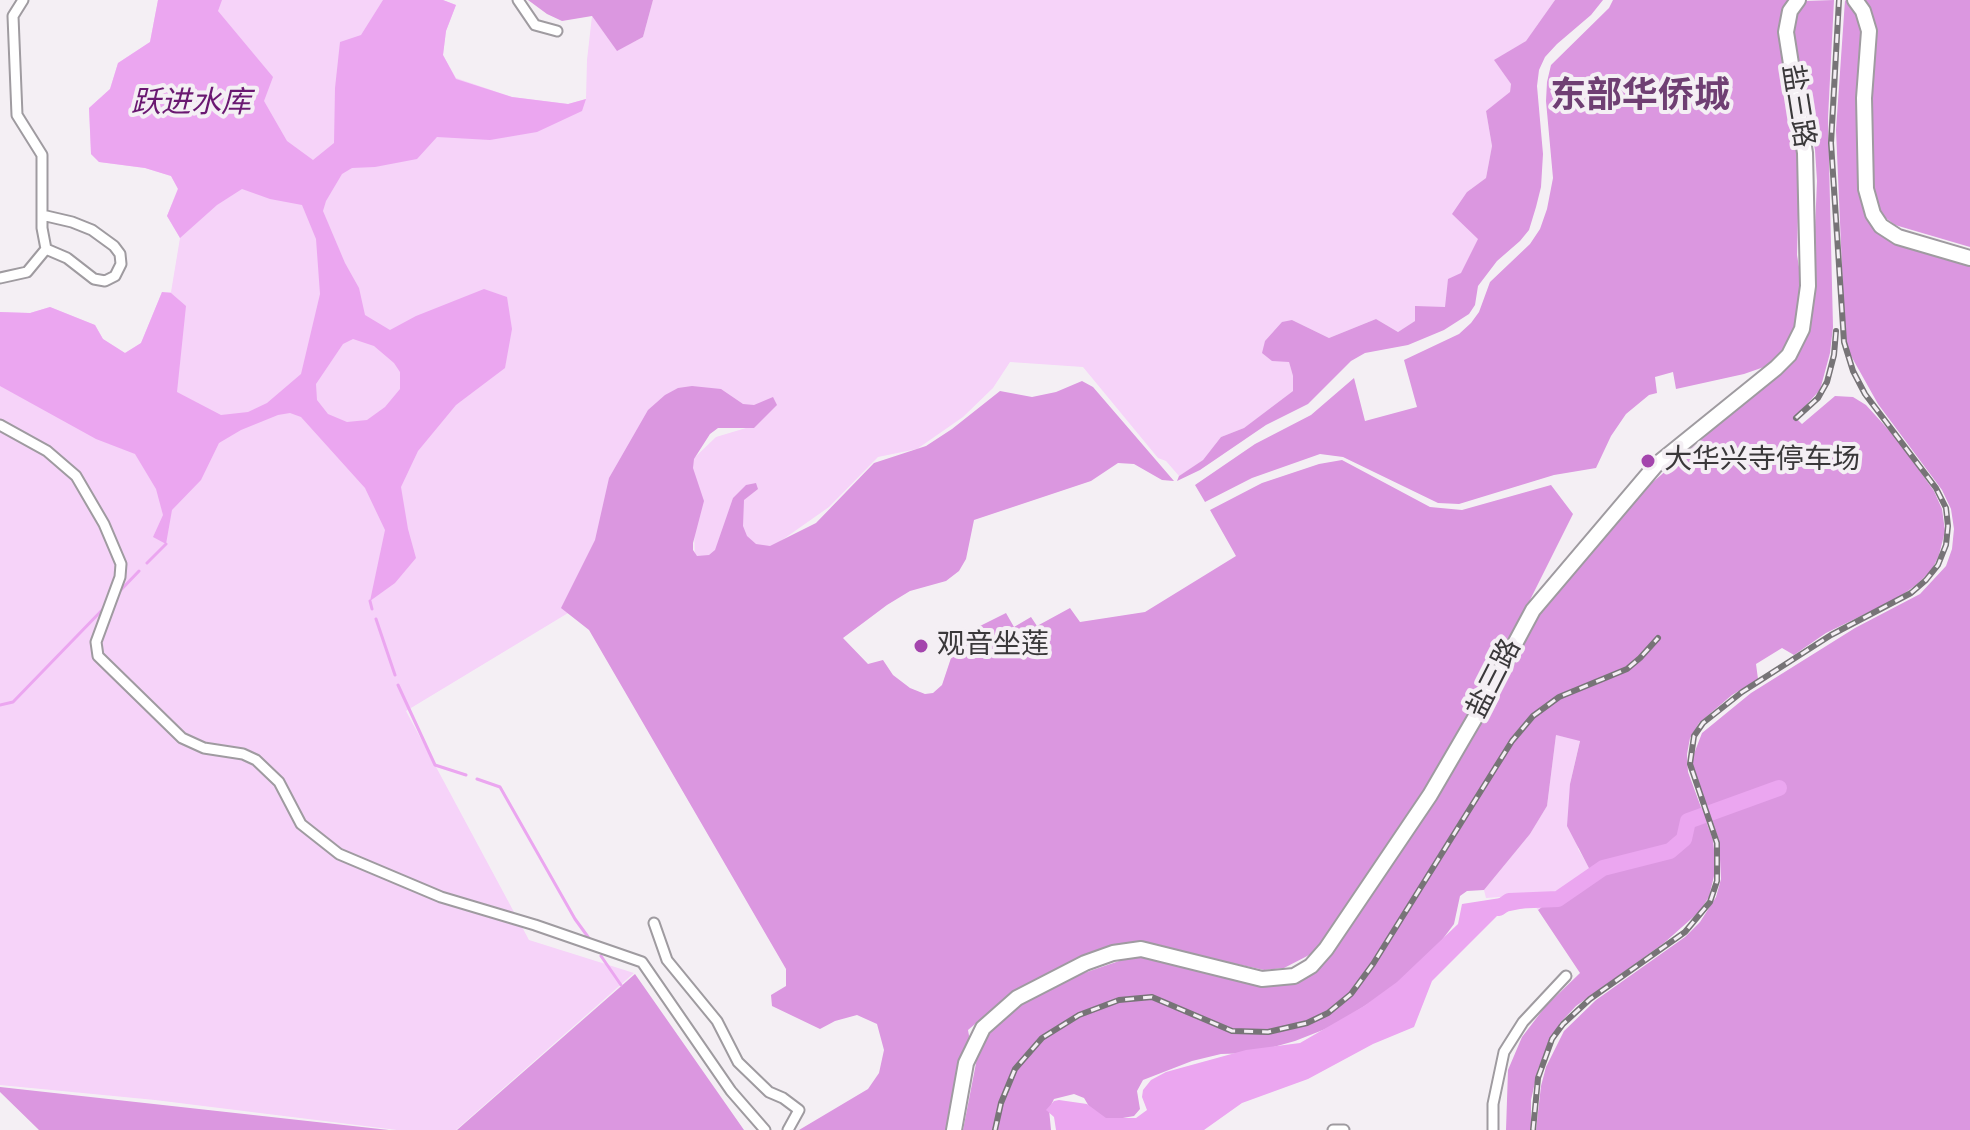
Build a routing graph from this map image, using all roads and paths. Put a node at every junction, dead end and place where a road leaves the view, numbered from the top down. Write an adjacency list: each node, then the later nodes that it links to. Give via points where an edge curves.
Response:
1 (23, 0): 6 (street, via 13,16 17,115 42,155)
2 (518, 0): 5 (street, via 535,25)
3 (1798, 0): 15 (main road, 盐三路, via 1786,32 1805,153 1808,286 1802,329 1789,355 1656,465 1533,610 1430,795 1311,966 1294,976 1262,979 1141,949 1085,963 1017,998 983,1028 966,1063)
4 (1855, 0): 8 (main road, via 1869,31 1864,127 1870,207 1892,234)
5 (557, 31)
6 (42, 215): 7 (street); 7 (street, via 92,230 114,246 121,264 115,276 94,279)
7 (46, 249): 9 (street, via 27,272)
8 (1970, 258)
9 (0, 278)
10 (0, 425): 13 (street, via 47,451 76,476 104,524 121,564 98,633 98,656 182,738 256,760 279,782 301,824 339,854 441,897 642,962 731,1091)
11 (654, 923): 14 (street, via 667,960 717,1021 738,1062 769,1092 799,1110)
12 (1566, 976): 18 (street, via 1523,1022 1504,1052)
13 (765, 1130)
14 (788, 1130)
15 (954, 1130)
16 (1333, 1130): 17 (street)
17 (1344, 1130)
18 (1493, 1130)

